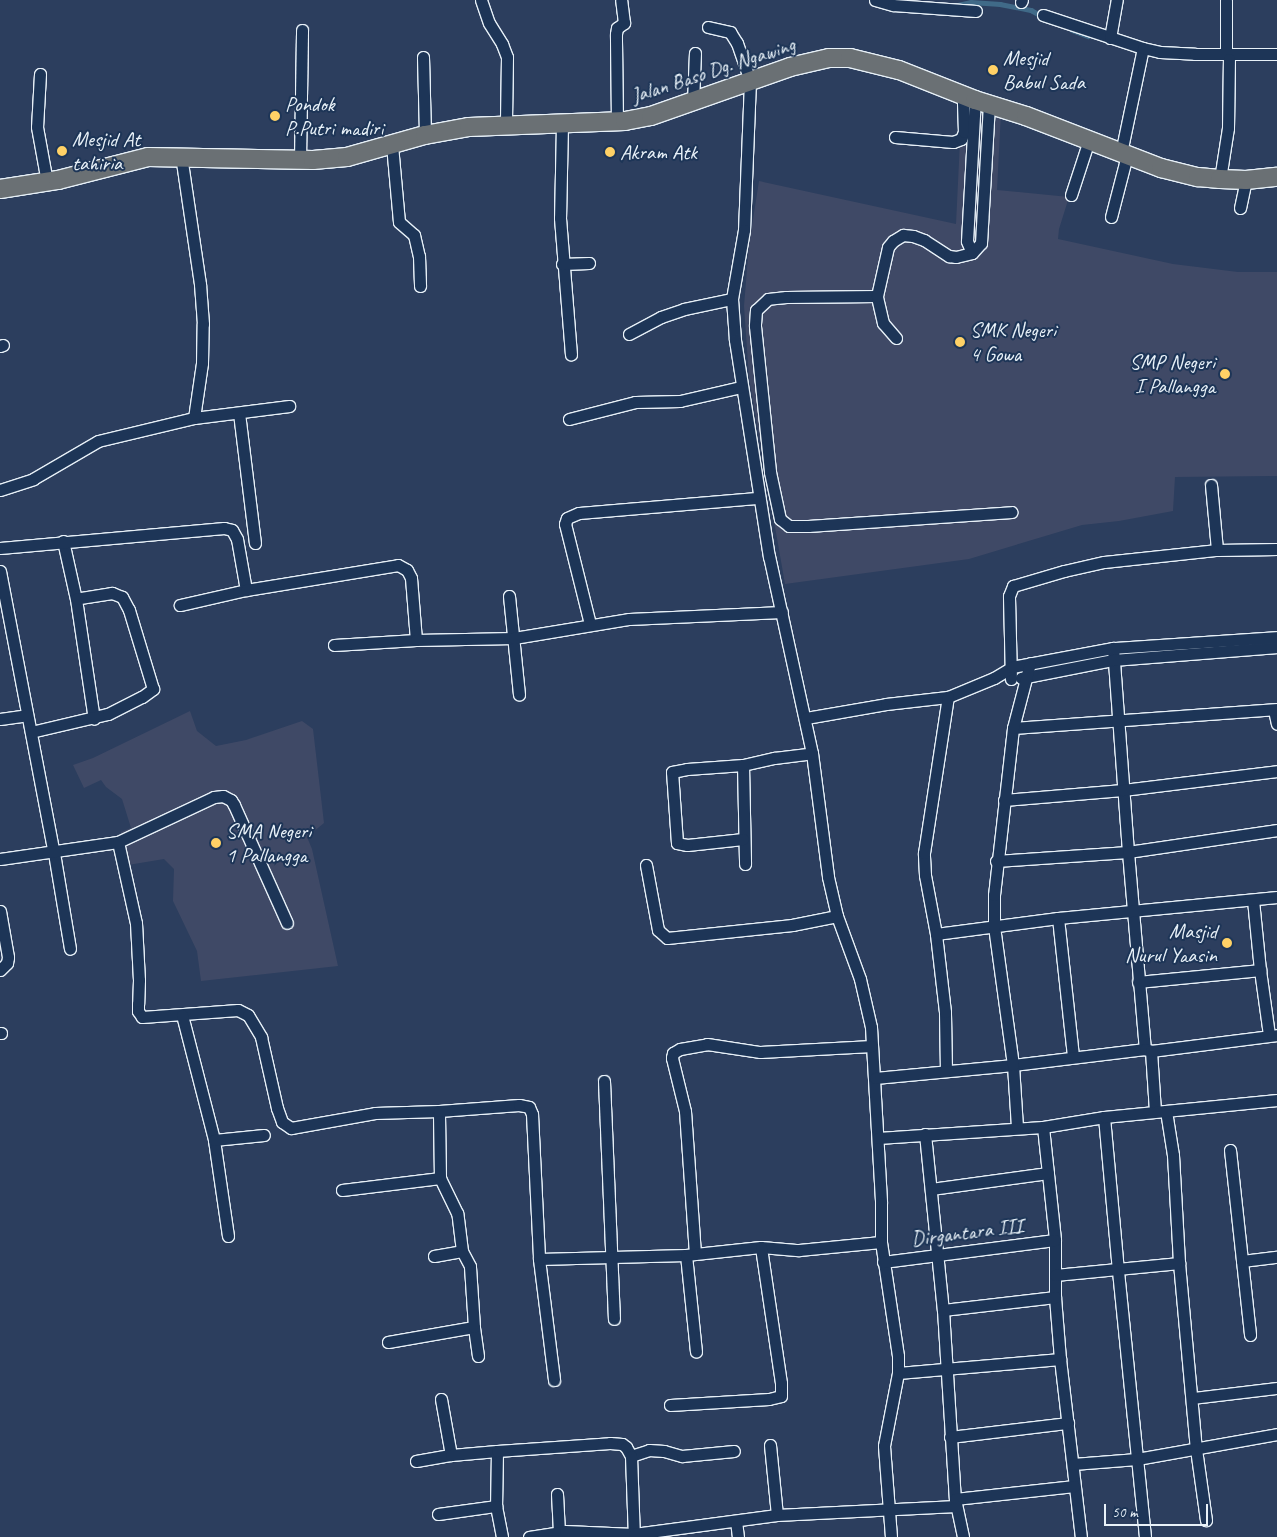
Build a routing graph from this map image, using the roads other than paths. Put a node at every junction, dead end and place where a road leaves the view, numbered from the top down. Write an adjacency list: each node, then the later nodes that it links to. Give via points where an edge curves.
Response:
1 (481, 0): 21 (street, via 507,57)
2 (621, 0): 20 (street, via 624,23 618,26 616,34)
3 (875, 0): 6 (street, via 893,5)
4 (1117, 0): 10 (street)
5 (1226, 0): 15 (street)
6 (976, 11)
7 (1043, 15): 10 (street)
8 (708, 27): 17 (street, via 730,32)
9 (302, 30): 29 (street)
10 (1110, 38): 11 (street)
11 (1143, 50): 15 (street); 27 (street)
12 (695, 53): 18 (street)
13 (1277, 54): 15 (street)
14 (423, 57): 23 (street)
15 (1228, 57): 31 (street, via 1228,128)
16 (40, 74): 33 (street, via 37,127)
17 (750, 81): 18 (main road, Jalan Baso Dg. Ngawing); 19 (main road, Jalan Baso Dg. Ngawing, via 829,58 850,58 899,70); 45 (street, via 744,230)
18 (693, 102): 20 (main road, Jalan Baso Dg. Ngawing, via 651,116)
19 (978, 107): 24 (street, via 961,139 953,142); 25 (main road, Jalan Baso Dg. Ngawing); 38 (street); 39 (street)
20 (617, 122): 22 (main road, Jalan Baso Dg. Ngawing)
21 (506, 124): 22 (main road, Jalan Baso Dg. Ngawing); 23 (main road, Jalan Baso Dg. Ngawing)
22 (562, 124): 42 (street)
23 (425, 135): 26 (main road, Jalan Baso Dg. Ngawing)
24 (896, 137)
25 (1089, 140): 27 (main road, Jalan Baso Dg. Ngawing); 35 (street)
26 (392, 145): 29 (main road, Jalan Baso Dg. Ngawing, via 347,157); 43 (street, via 399,222 414,235 419,256)
27 (1124, 154): 31 (main road, Jalan Baso Dg. Ngawing, via 1161,168); 37 (street)
28 (181, 156): 29 (main road, Jalan Baso Dg. Ngawing); 33 (main road, Jalan Baso Dg. Ngawing, via 148,156); 52 (street, via 203,324 202,363)
29 (300, 160)
30 (1277, 177): 32 (main road, Jalan Baso Dg. Ngawing)
31 (1220, 179): 32 (main road, Jalan Baso Dg. Ngawing)
32 (1246, 180): 36 (street)
33 (47, 182): 34 (main road, Jalan Baso Dg. Ngawing)
34 (0, 189)
35 (1071, 195)
36 (1240, 208)
37 (1111, 217)
38 (968, 241): 39 (street); 40 (street)
39 (981, 243): 40 (street)
40 (972, 253): 44 (street, via 949,256 924,240 899,236 888,248)
41 (589, 263): 42 (street)
42 (562, 264): 48 (street)
43 (420, 286)
44 (878, 296): 47 (street, via 883,323); 57 (street, via 768,299 756,310 770,472 780,519 789,526 808,526)
45 (732, 299): 46 (street, via 684,308); 49 (street)
46 (629, 334)
47 (896, 338)
48 (571, 355)
49 (741, 386): 53 (street, via 680,401 635,402); 56 (street)
50 (289, 406): 51 (street)
51 (239, 413): 52 (street); 59 (street)
52 (194, 418): 55 (street, via 98,441 33,479)
53 (569, 419)
54 (1211, 485): 62 (street)
55 (0, 490)
56 (759, 498): 68 (street); 69 (street, via 579,513 567,518 565,524)
57 (1012, 512)
58 (63, 541): 60 (street); 64 (street, via 224,528 232,530 237,539); 66 (street)
59 (255, 543)
60 (0, 548)
61 (1277, 549): 62 (street)
62 (1217, 550): 78 (street, via 1104,562 1013,586 1009,596)
63 (0, 571): 85 (street)
64 (246, 590): 67 (street); 72 (street, via 398,565 407,570 411,578)
65 (509, 596): 71 (street)
66 (76, 599): 88 (street); 88 (street, via 112,593 122,597 153,686 142,697)
67 (180, 605)
68 (782, 612): 69 (street, via 629,619); 86 (street)
69 (590, 624): 71 (street)
70 (1277, 637): 75 (street)
71 (514, 638): 72 (street); 82 (street)
72 (416, 640): 73 (street)
73 (334, 645)
74 (1277, 647): 76 (street)
75 (1114, 648): 76 (street); 77 (street)
76 (1114, 660): 79 (street); 89 (street)
77 (1030, 663): 78 (street); 79 (street)
78 (1012, 667): 80 (street); 81 (street)
79 (1025, 677): 81 (street); 91 (street)
80 (994, 678): 81 (street); 83 (street)
81 (1012, 679)
82 (518, 694)
83 (948, 698): 86 (street, via 886,704); 115 (street, via 924,853)
84 (1276, 709): 89 (street); 90 (street)
85 (28, 715): 87 (street); 92 (street)
86 (806, 718): 93 (street)
87 (0, 719)
88 (94, 719): 92 (street)
89 (1117, 721): 91 (street); 96 (street)
90 (1277, 724)
91 (1013, 728): 97 (street)
92 (31, 732): 102 (street)
93 (812, 753): 94 (street); 111 (street, via 824,853)
94 (743, 765): 99 (street); 99 (street, via 687,769 673,771 671,775 677,843 687,846)
95 (1277, 771): 96 (street)
96 (1124, 790): 97 (street); 101 (street)
97 (1004, 800): 104 (street)
98 (1277, 830): 101 (street)
99 (743, 839): 105 (street)
100 (118, 842): 102 (street); 113 (street, via 214,797 228,798); 120 (street, via 136,923 138,1011 144,1018)
101 (1128, 852): 104 (street); 110 (street)
102 (54, 853): 103 (street); 116 (street)
103 (0, 859)
104 (996, 861): 114 (street)
105 (745, 864)
106 (646, 865): 111 (street, via 656,922 659,933 664,937 736,932)
107 (1277, 897): 108 (street)
108 (1253, 900): 110 (street); 118 (street)
109 (0, 911): 117 (street, via 8,957)
110 (1133, 912): 112 (street); 119 (street)
111 (836, 916): 122 (street, via 863,988)
112 (1058, 918): 114 (street); 124 (street)
113 (287, 923)
114 (994, 927): 115 (street); 125 (street)
115 (936, 934): 126 (street, via 945,1012)
116 (70, 950)
117 (0, 970)
118 (1260, 970): 119 (street); 121 (street)
119 (1138, 982): 123 (street)
120 (182, 1015): 130 (street, via 238,1010 248,1015 261,1038 282,1122 291,1128 375,1114); 138 (street)
121 (1273, 1035): 123 (street)
122 (872, 1046): 127 (street); 149 (street, via 760,1052 707,1044 673,1053 685,1110)
123 (1148, 1050): 124 (street); 131 (street)
124 (1073, 1057): 125 (street)
125 (1013, 1065): 126 (street); 134 (street)
126 (946, 1071): 127 (street)
127 (875, 1078): 137 (street)
128 (604, 1081): 152 (street)
129 (1277, 1100): 131 (street)
130 (439, 1110): 141 (street); 154 (street, via 529,1107 532,1114)
131 (1160, 1111): 132 (street); 157 (street, via 1173,1155)
132 (1104, 1117): 133 (street); 158 (street)
133 (1043, 1126): 134 (street); 140 (street)
134 (1017, 1127): 135 (street)
135 (925, 1134): 137 (street); 142 (street)
136 (264, 1135): 138 (street)
137 (878, 1138): 146 (street)
138 (214, 1140): 144 (street)
139 (1230, 1150): 155 (street)
140 (1048, 1174): 142 (street); 145 (street)
141 (440, 1178): 143 (street); 148 (street, via 457,1213)
142 (931, 1189): 150 (street)
143 (342, 1190)
144 (228, 1236)
145 (1055, 1240): 150 (street, Dirgantara III); 159 (street)
146 (881, 1242): 147 (street, via 799,1250); 156 (street)
147 (761, 1247): 149 (street); 175 (street, via 781,1383 780,1396)
148 (462, 1250): 151 (street); 163 (street, via 470,1266)
149 (691, 1254): 152 (street); 166 (street)
150 (937, 1254): 156 (street, Dirgantara III); 161 (street)
151 (434, 1256)
152 (610, 1257): 154 (street); 162 (street)
153 (1277, 1257): 155 (street)
154 (539, 1259): 171 (street)
155 (1242, 1261): 164 (street)
156 (883, 1262): 170 (street)
157 (1179, 1263): 158 (street); 173 (street)
158 (1118, 1270): 159 (street); 185 (street)
159 (1055, 1275): 160 (street)
160 (1055, 1297): 161 (street); 168 (street)
161 (943, 1310): 169 (street)
162 (614, 1319)
163 (474, 1327): 165 (street); 167 (street)
164 (1250, 1335)
165 (388, 1342)
166 (696, 1351)
167 (478, 1356)
168 (1060, 1359): 169 (street); 176 (street)
169 (946, 1371): 170 (street); 178 (street)
170 (898, 1373): 192 (street, via 884,1446)
171 (554, 1380)
172 (1277, 1388): 173 (street)
173 (1193, 1398): 180 (street)
174 (441, 1399): 183 (street)
175 (670, 1405)
176 (1068, 1424): 178 (street); 187 (street)
177 (1277, 1434): 180 (street)
178 (950, 1437): 190 (street)
179 (770, 1445): 194 (street)
180 (1196, 1449): 185 (street); 195 (street)
181 (497, 1451): 183 (street); 184 (street, via 610,1443 626,1447); 191 (street)
182 (734, 1452): 184 (street, via 688,1456 649,1450)
183 (451, 1455): 186 (street)
184 (631, 1456): 198 (street)
185 (1137, 1459): 187 (street); 205 (street)
186 (416, 1461)
187 (1073, 1464): 188 (street)
188 (1074, 1486): 190 (street); 204 (street)
189 (558, 1494): 197 (street)
190 (956, 1502): 192 (street); 203 (street)
191 (496, 1506): 193 (street); 199 (street)
192 (888, 1510): 194 (street); 202 (street)
193 (438, 1514)
194 (777, 1515): 196 (street)
195 (1206, 1520)
196 (736, 1521): 198 (street); 201 (street)
197 (563, 1533): 198 (street); 200 (street)
198 (634, 1536)
199 (502, 1537)
200 (528, 1537)
201 (738, 1537)
202 (891, 1537)
203 (963, 1537)
204 (1081, 1537)
205 (1145, 1537)

